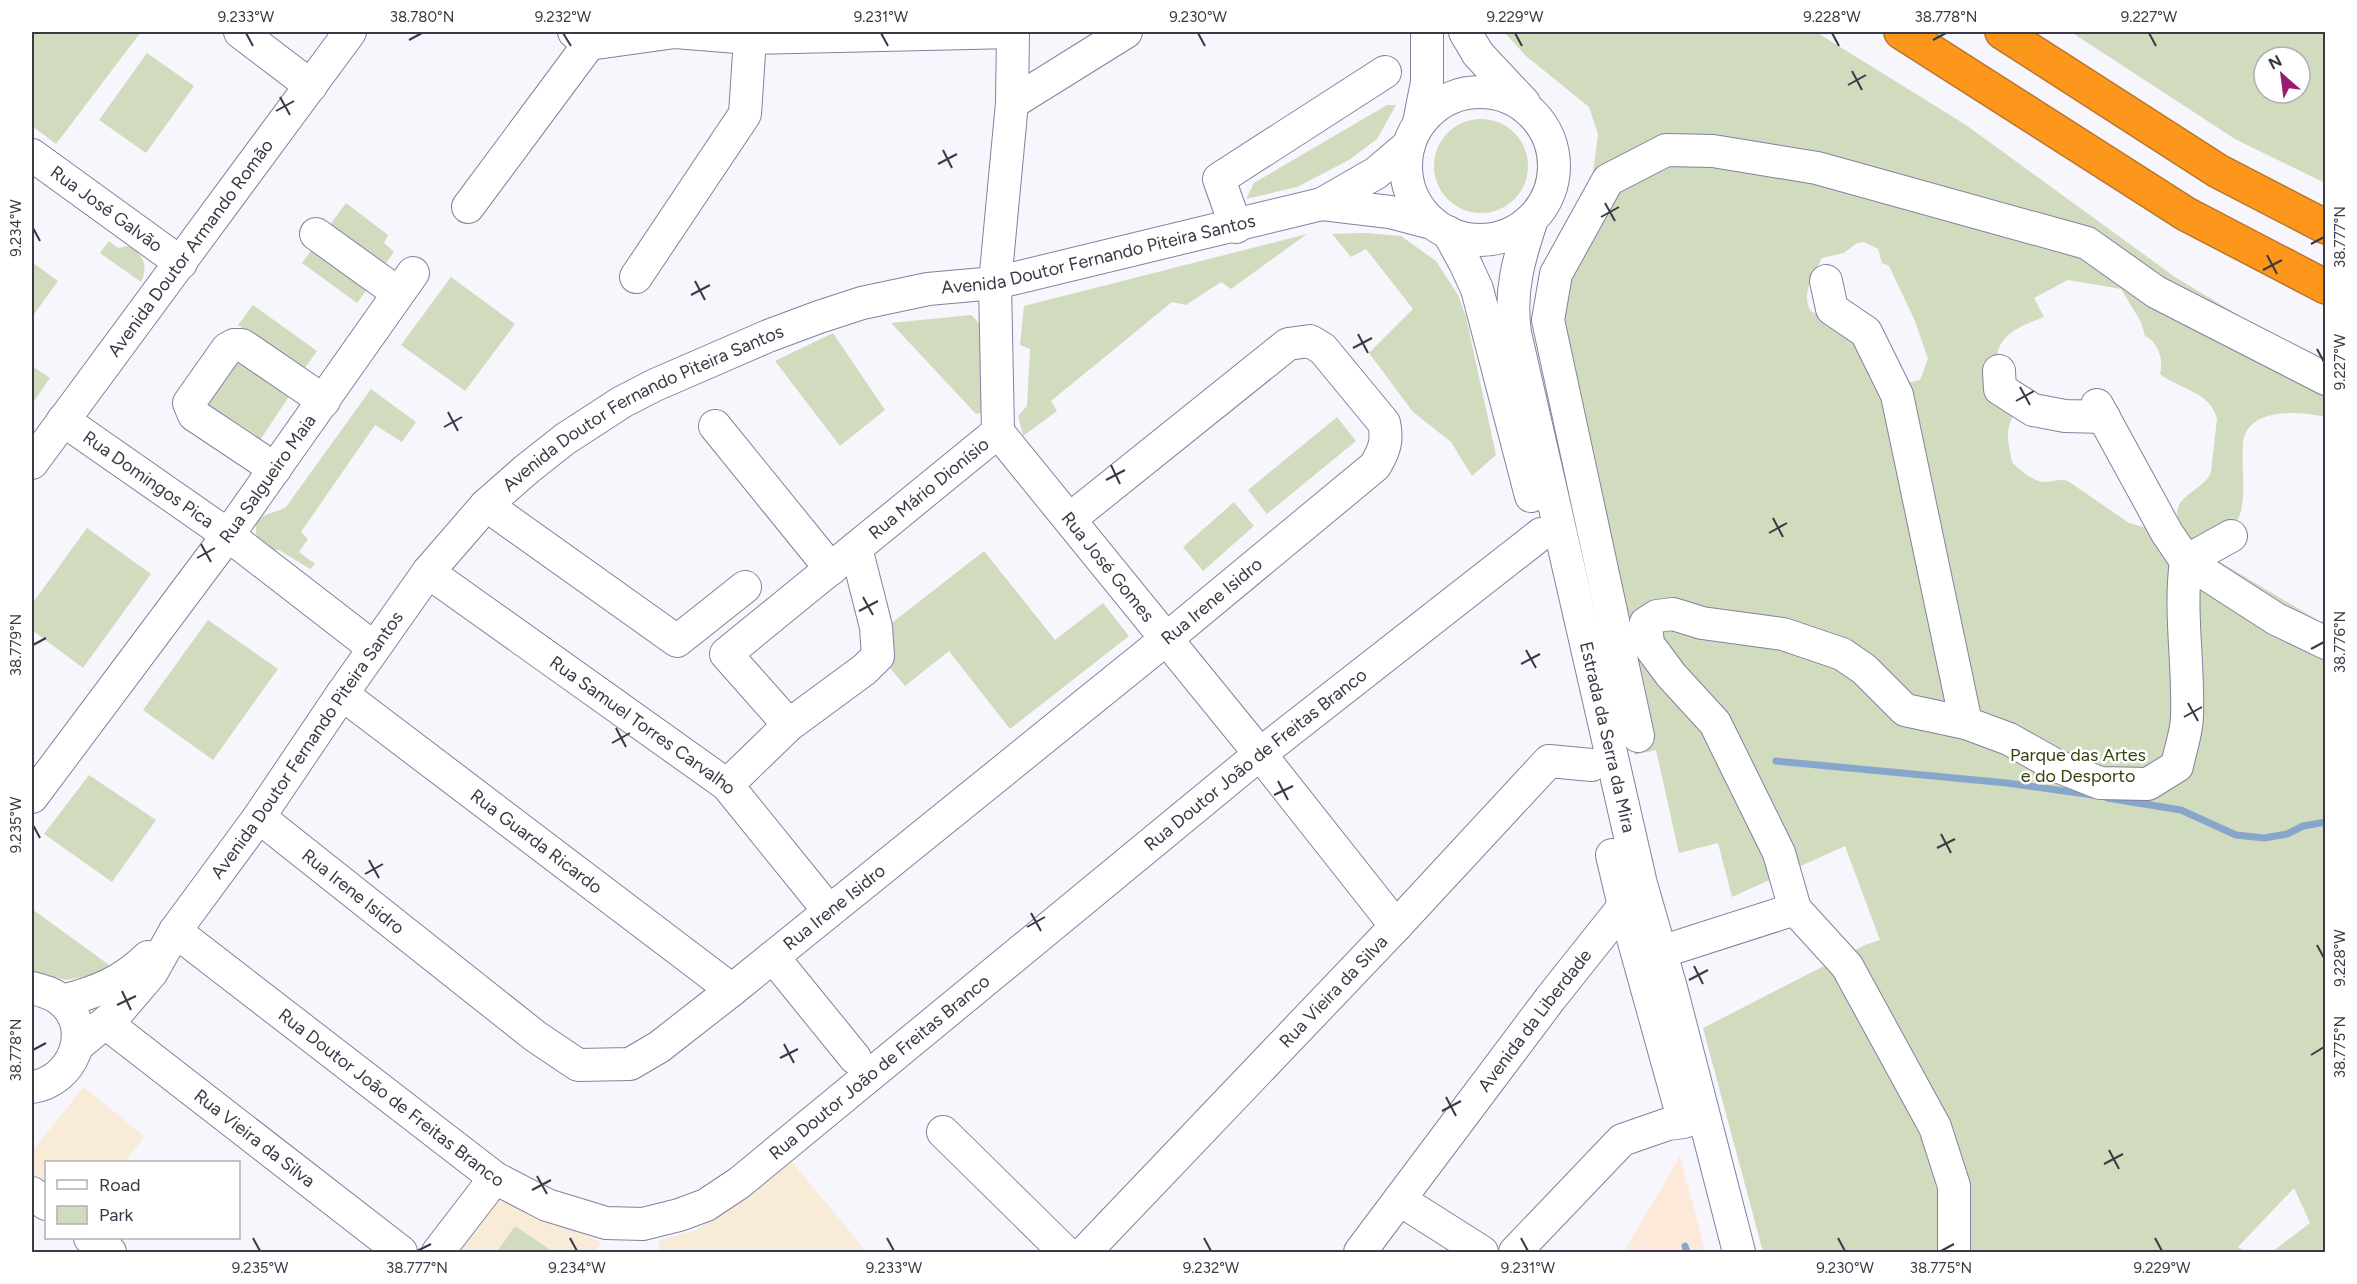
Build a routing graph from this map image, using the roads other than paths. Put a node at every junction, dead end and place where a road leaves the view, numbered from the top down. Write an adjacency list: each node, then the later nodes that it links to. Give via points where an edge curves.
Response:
1 (240, 32): 14 (street)
2 (350, 32): 14 (street, Avenida Doutor Armando Romão)
3 (675, 32): 11 (street); 12 (street)
4 (1013, 32): 10 (street); 15 (street, Rua Mário Dionísio)
5 (1126, 32): 15 (street)
6 (1428, 32): 17 (street, via 1426,82)
7 (1465, 32): 16 (street, via 1478,54)
8 (1900, 32): 30 (highway, via 2186,214)
9 (2002, 32): 24 (highway, via 2218,171)
10 (858, 33): 12 (street)
11 (581, 38): 20 (street)
12 (750, 38): 27 (street, via 745,114)
13 (1385, 72): 22 (street, via 1219,179)
14 (311, 86): 26 (street, Avenida Doutor Armando Romão)
15 (1012, 103): 29 (street, Rua Mário Dionísio)
16 (1532, 113): 17 (street, via 1511,98 1486,92 1461,94 1437,105); 21 (street, via 1546,132 1554,154 1554,178 1546,200)
17 (1414, 134): 19 (street, via 1376,173); 23 (street, via 1406,166 1409,188 1418,207)
18 (32, 155): 26 (street, Rua José Galvão)
19 (1322, 204): 22 (street, Avenida Doutor Fernando Piteira Santos); 23 (street, via 1390,212)
20 (468, 207)
21 (1532, 219): 23 (street, via 1514,232 1493,239 1471,240); 66 (street, Estrada da Serra da Mira, via 1520,256 1511,309 1515,333 1641,884)
22 (1236, 227): 29 (street, Avenida Doutor Fernando Piteira Santos)
23 (1440, 227): 41 (street, Estrada da Serra da Mira, via 1465,263 1477,290)
24 (2325, 227)
25 (316, 234): 33 (street, Rua Salgueiro Maia, via 406,283)
26 (181, 263): 34 (street, Avenida Doutor Armando Romão)
27 (636, 277)
28 (1826, 281): 53 (street, via 1832,309 1866,332 1897,395)
29 (995, 284): 36 (street, Rua Mário Dionísio); 39 (street, Avenida Doutor Fernando Piteira Santos, via 928,289 862,303 686,370 622,402 565,439)
30 (2325, 287)
31 (1999, 371): 45 (street, via 2000,389 2033,410 2066,416 2100,411)
32 (2325, 379): 55 (street, via 2156,291 2087,243 1817,168 1713,151 1666,150 1608,180 1556,274 1548,320)
33 (324, 401): 38 (street, Rua Salgueiro Maia); 38 (street, via 242,345 227,349 189,403 190,408)
34 (63, 420): 37 (street, Avenida Doutor Armando Romão); 42 (street, Rua Domingos Pica)
35 (715, 426): 46 (street)
36 (998, 432): 40 (street, Rua José Gomes); 44 (street, Rua Mário Dionísio)
37 (32, 463)
38 (275, 469): 42 (street, Rua Salgueiro Maia)
39 (486, 505): 47 (street, Avenida Doutor Fernando Piteira Santos); 48 (street, via 677,641)
40 (1070, 519): 49 (street, Rua José Gomes); 49 (street, Rua Irene Isidro, via 1288,344 1310,342 1323,349 1384,423 1387,437 1375,466)
41 (1541, 534): 56 (street, Rua Doutor João de Freitas Branco); 57 (street, Estrada da Serra da Mira)
42 (228, 535): 51 (street, Rua Domingos Pica); 59 (street, Rua Salgueiro Maia)
43 (2231, 536): 45 (street)
44 (856, 548): 46 (street, Rua Mário Dionísio); 54 (street, via 876,627 878,656)
45 (2186, 561): 50 (street, via 2276,619); 53 (street, via 2183,584 2187,719 2177,766 2148,784 2100,783)
46 (831, 568): 54 (street, Rua Mário Dionísio, via 726,654)
47 (428, 572): 51 (street, Avenida Doutor Fernando Piteira Santos); 58 (street, Rua Samuel Torres Carvalho)
48 (745, 587)
49 (1165, 640): 56 (street, Rua José Gomes); 63 (street, Rua Irene Isidro)
50 (2325, 643)
51 (374, 648): 52 (street, Avenida Doutor Fernando Piteira Santos)
52 (342, 694): 60 (street, Avenida Doutor Fernando Piteira Santos); 69 (street, Rua Guarda Ricardo)
53 (1966, 723): 62 (street, via 1905,710 1864,669 1842,654 1783,634 1702,623 1673,614 1646,623 1648,644 1716,723 1779,853)
54 (789, 726): 58 (street)
55 (1638, 736)
56 (1260, 754): 64 (street, Rua José Gomes); 78 (street, Rua Doutor João de Freitas Branco, via 739,1183 706,1205 643,1224 606,1223 548,1205)
57 (1592, 765): 61 (street, Estrada da Serra da Mira); 64 (street, Rua Vieira da Silva, via 1550,761)
58 (727, 785): 63 (street, Rua Samuel Torres Carvalho)
59 (32, 797)
60 (259, 817): 65 (street, Avenida Doutor Fernando Piteira Santos); 69 (street, Rua Irene Isidro, via 535,1036 578,1065 630,1064 660,1047)
61 (1624, 906): 76 (street, Estrada da Serra da Mira); 80 (street, Avenida da Liberdade)
62 (1795, 909): 66 (street); 93 (street, via 1847,966 1935,1127 1954,1186)
63 (830, 911): 67 (street, Rua Irene Isidro)
64 (1396, 926): 87 (street, Rua Vieira da Silva)
65 (175, 932): 70 (street, Avenida Doutor Fernando Piteira Santos, via 130,974 92,994); 71 (street, Avenida Doutor Fernando Piteira Santos, via 152,972); 78 (street, Rua Doutor João de Freitas Branco)
66 (1661, 952): 92 (street, Estrada da Serra da Mira)
67 (773, 957): 69 (street, Rua Irene Isidro); 73 (street)
68 (32, 988): 70 (street)
69 (732, 990)
70 (62, 1001): 72 (street, via 75,1022)
71 (106, 1023): 72 (street, Avenida Doutor Fernando Piteira Santos); 84 (street, Rua Vieira da Silva)
72 (77, 1046): 74 (street, via 63,1073)
73 (855, 1058)
74 (41, 1084): 75 (street)
75 (32, 1106)
76 (1684, 1122): 90 (street, via 1622,1140); 91 (street, Estrada da Serra da Mira)
77 (943, 1132): 86 (street)
78 (495, 1178): 85 (street)
79 (32, 1193): 81 (street)
80 (1400, 1200): 88 (street, Avenida da Liberdade); 89 (street)
81 (45, 1203)
82 (91, 1239): 83 (street)
83 (110, 1252)
84 (401, 1252)
85 (438, 1252)
86 (1065, 1252)
87 (1086, 1252)
88 (1360, 1252)
89 (1482, 1252)
90 (1515, 1252)
91 (1718, 1252)
92 (1739, 1252)
93 (1954, 1252)

